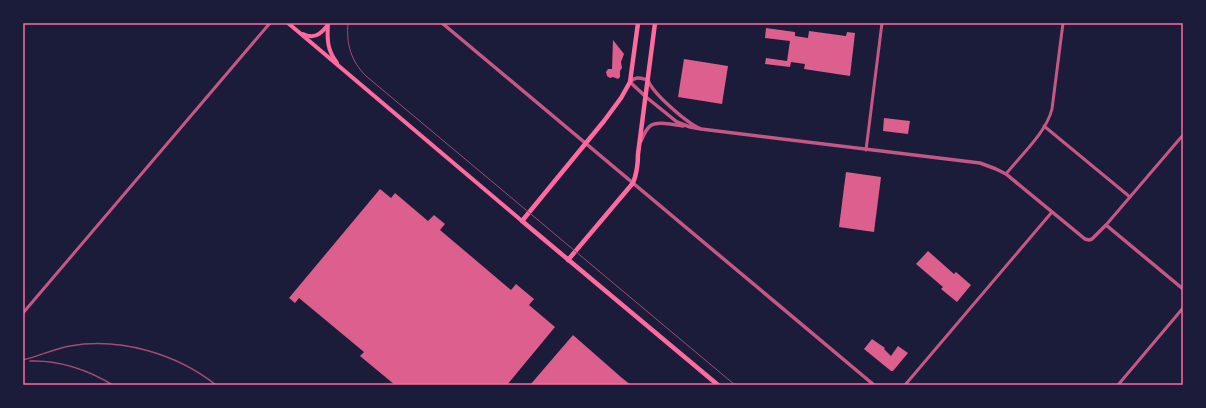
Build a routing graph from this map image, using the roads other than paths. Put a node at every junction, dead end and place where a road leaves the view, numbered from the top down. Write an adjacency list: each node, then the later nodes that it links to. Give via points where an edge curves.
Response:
1 (270, 23): 30 (street)
2 (288, 23): 9 (main road)
3 (442, 23): 18 (street)
4 (638, 23): 12 (main road)
5 (655, 23): 11 (main road)
6 (882, 23): 20 (street)
7 (1063, 23): 14 (street, via 1052,109)
8 (328, 24): 9 (main road, via 319,34 312,37); 10 (main road, via 328,46 332,56)
9 (300, 34): 10 (main road)
10 (345, 72): 25 (main road)
11 (648, 80): 12 (street, via 634,78); 13 (main road); 16 (street, via 652,89 691,124)
12 (630, 82): 13 (street); 18 (main road, via 621,98)
13 (646, 96): 15 (street, via 677,122); 19 (main road)
14 (1044, 126): 21 (street); 23 (street)
15 (690, 127): 16 (street); 19 (street, via 653,124 648,128)
16 (701, 129): 20 (street)
17 (1183, 135): 23 (street)
18 (586, 143): 22 (street); 25 (main road)
19 (640, 144): 22 (main road, via 638,169)
20 (866, 150): 21 (street, via 980,163)
21 (1006, 174): 24 (street)
22 (633, 183): 27 (main road); 32 (street)
23 (1130, 197): 26 (street)
24 (1052, 212): 26 (street, via 1089,240); 33 (street)
25 (522, 221): 27 (main road)
26 (1106, 225): 28 (street)
27 (568, 260): 31 (main road)
28 (1183, 289)
29 (1183, 308): 34 (street)
30 (23, 313)
31 (718, 385)
32 (874, 385)
33 (905, 385)
34 (1118, 385)

